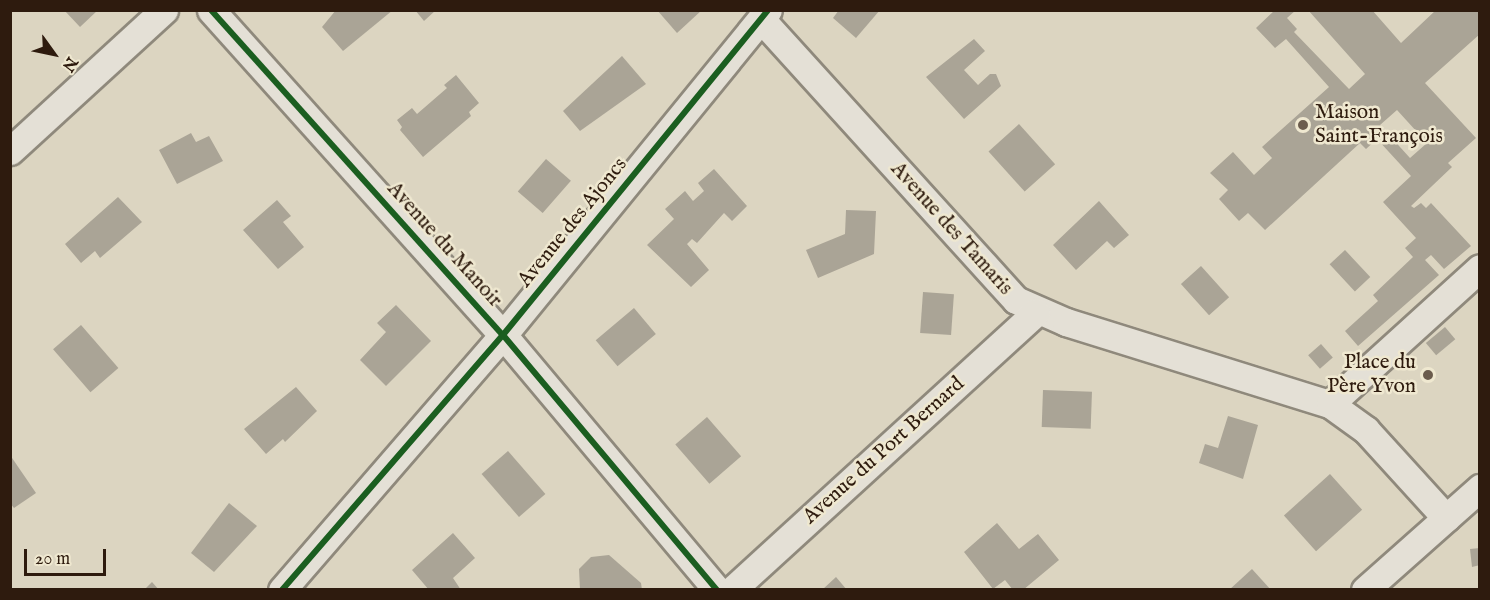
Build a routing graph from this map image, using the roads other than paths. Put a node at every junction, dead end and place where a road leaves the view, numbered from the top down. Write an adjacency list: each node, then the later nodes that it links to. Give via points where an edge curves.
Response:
1 (164, 10): 4 (street)
2 (211, 10): 7 (street, Avenue du Manoir)
3 (765, 15): 6 (street, Avenue des Tamaris, via 1016,300); 7 (street, Avenue des Ajoncs)
4 (10, 151)
5 (1479, 268): 8 (street)
6 (1036, 312): 8 (street, Avenue des Tamaris); 13 (street, Avenue du Port Bernard)
7 (503, 335): 11 (street, Avenue des Ajoncs); 12 (street, Avenue du Manoir)
8 (1330, 404): 10 (street, via 1366,430)
9 (1479, 488): 10 (street)
10 (1446, 518): 14 (street)
11 (282, 590)
12 (717, 590)
13 (732, 590)
14 (1365, 590)

